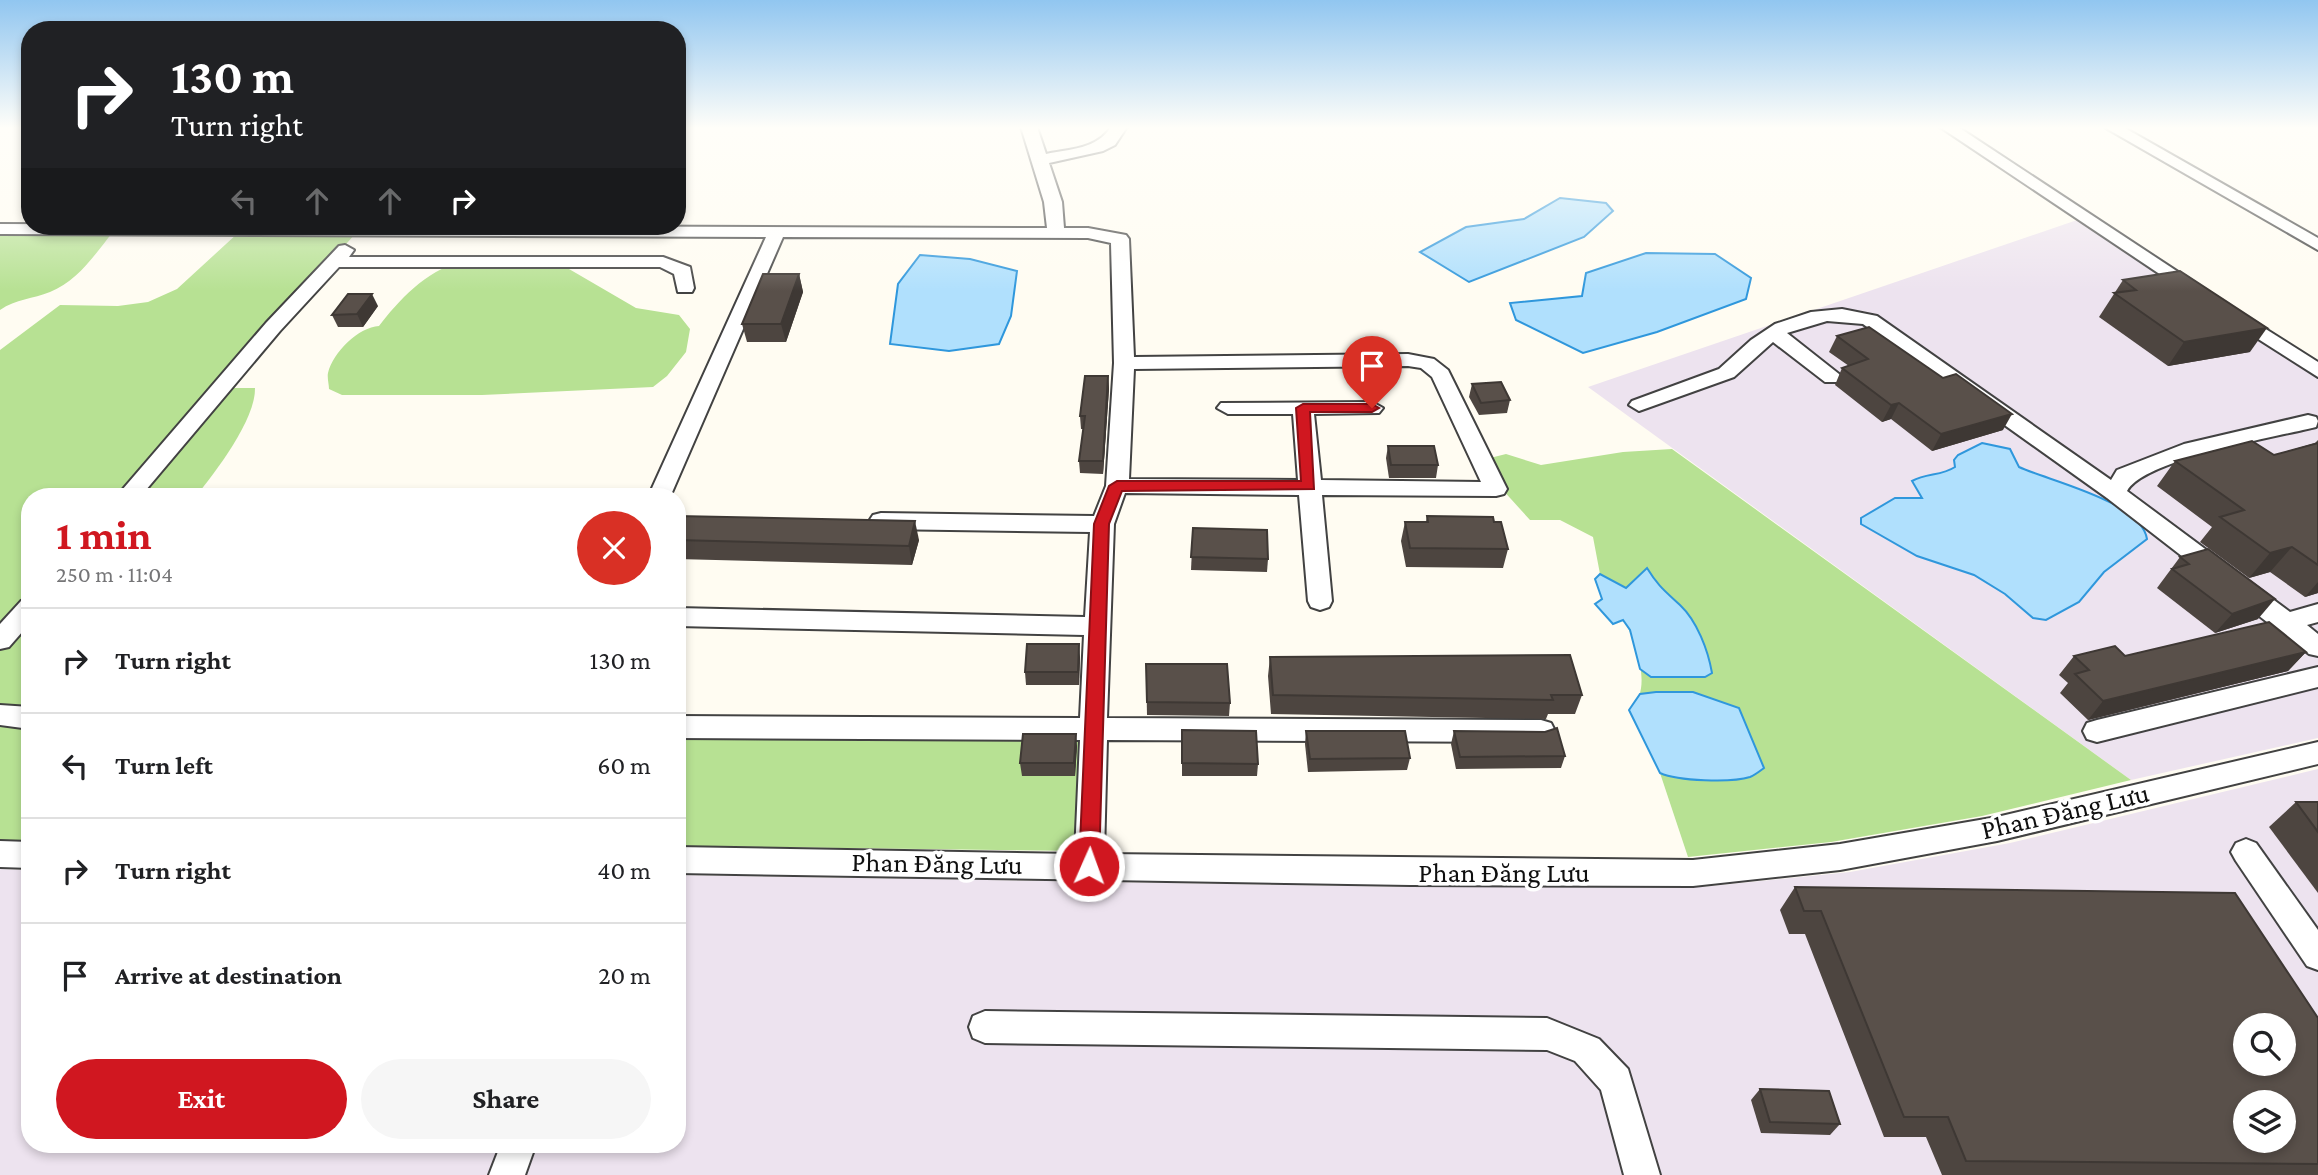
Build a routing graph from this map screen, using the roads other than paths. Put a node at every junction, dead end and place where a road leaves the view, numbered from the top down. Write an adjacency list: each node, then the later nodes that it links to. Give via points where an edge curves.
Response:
1 (1047, 182): 7 (street)
2 (2031, 182): 15 (street)
3 (2208, 182): 10 (street)
4 (0, 229): 5 (street)
5 (21, 229)
6 (686, 233): 8 (street)
7 (1056, 233): 8 (street); 14 (street, via 1109,234 1120,239)
8 (776, 234): 25 (street)
9 (358, 235): 11 (street)
10 (2318, 245)
11 (334, 262): 12 (street, via 663,262 683,271); 24 (street)
12 (685, 288)
13 (1773, 333): 16 (street); 17 (street, via 1735,368); 26 (street, via 1832,315 1852,313 1870,320)
14 (1124, 363): 22 (street); 23 (street, via 1294,359 1427,363 1440,374 1496,489)
15 (2318, 371)
16 (1832, 378)
17 (1639, 405)
18 (1228, 408): 19 (street)
19 (1303, 408): 20 (street); 23 (street)
20 (1372, 408)
21 (2308, 422): 26 (street, via 2192,449 2125,475)
22 (1117, 486): 23 (street); 28 (street)
23 (1309, 486): 29 (street)
24 (135, 488)
25 (663, 488)
26 (2115, 494): 33 (street)
27 (855, 521): 28 (street)
28 (1102, 524): 34 (street)
29 (1320, 601)
30 (2318, 613): 33 (street)
31 (21, 617): 35 (street)
32 (686, 617): 34 (street)
33 (2285, 624): 36 (street)
34 (1097, 626): 41 (street)
35 (0, 640)
36 (2318, 647)
37 (2318, 677): 43 (street)
38 (0, 715): 39 (street)
39 (21, 717)
40 (686, 727): 41 (street)
41 (1094, 728): 42 (street); 49 (street)
42 (1541, 730)
43 (2097, 730)
44 (2318, 753): 49 (street, Phan Đăng Lưu, via 1997,829 1840,857 1692,873)
45 (2246, 852): 50 (street)
46 (0, 855): 47 (street)
47 (21, 855)
48 (686, 860): 49 (street, Phan Đăng Lưu)
49 (1089, 866)
50 (2318, 956)
51 (985, 1027): 54 (street, via 1547,1034 1587,1050 1616,1081)
52 (516, 1153): 53 (street)
53 (507, 1175)
54 (1642, 1175)

